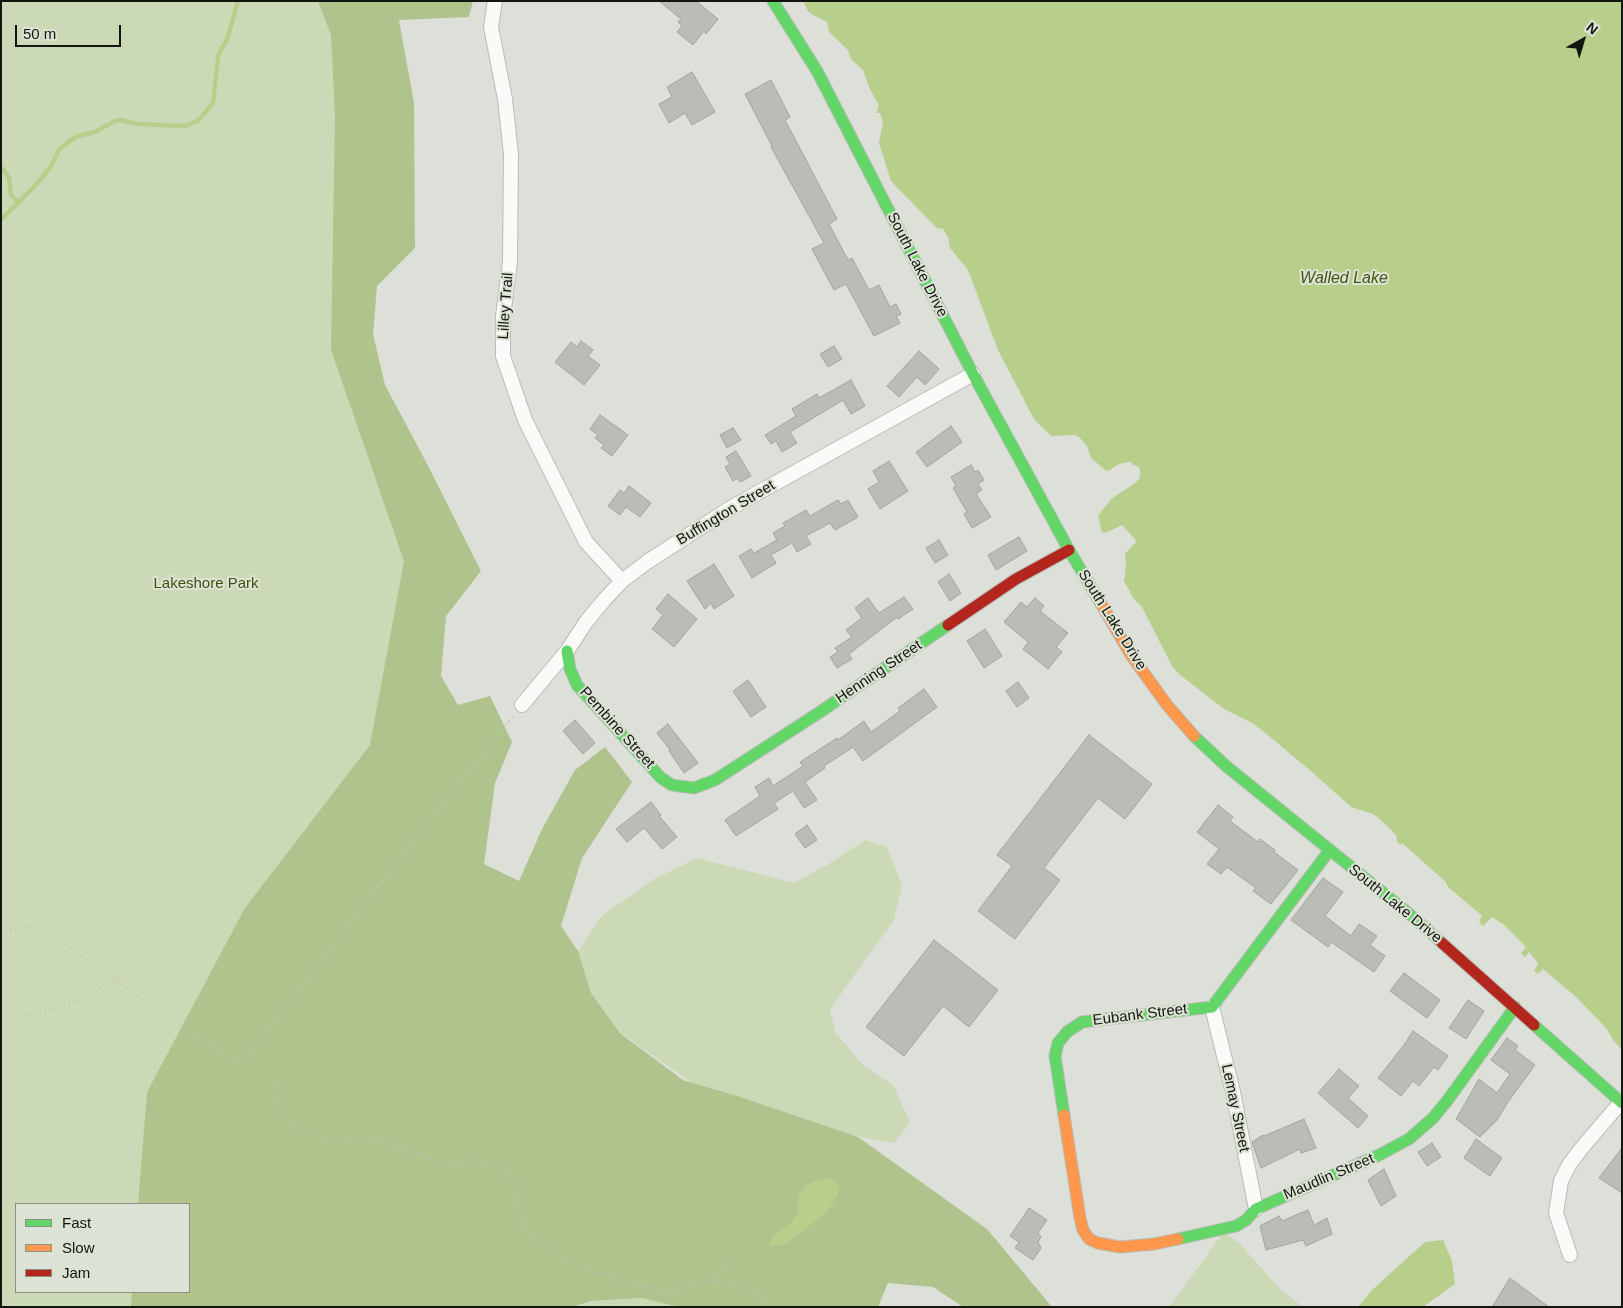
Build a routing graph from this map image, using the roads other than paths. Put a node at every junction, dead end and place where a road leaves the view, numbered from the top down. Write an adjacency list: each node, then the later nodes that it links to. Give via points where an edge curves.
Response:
1 (495, 1): 5 (street, Lilley Trail, via 491,27 505,99 511,154 510,262 503,316 503,356 525,420 582,535)
2 (773, 1): 3 (street, South Lake Drive, via 816,71)
3 (973, 374): 4 (street, South Lake Drive); 5 (street, Buffington Street, via 734,506)
4 (1069, 550): 8 (street, Henning Street, via 1016,578 715,780 694,788); 9 (street, South Lake Drive, via 1131,654 1181,722 1226,766)
5 (622, 581): 6 (street, Buffington Street, via 591,616)
6 (567, 651): 7 (street, Buffington Street); 8 (street, Pembine Street, via 577,685 661,778 672,785)
7 (522, 705)
8 (687, 787)
9 (1329, 851): 10 (street); 11 (street, South Lake Drive, via 1413,917)
10 (1212, 1007): 13 (street, Lemay Street); 14 (street, Eubank Street, via 1082,1022 1058,1043 1055,1056 1080,1218)
11 (1515, 1007): 12 (street, South Lake Drive); 13 (street, Maudlin Street, via 1447,1101 1409,1139)
12 (1621, 1102): 15 (street, via 1580,1150 1561,1181 1556,1213)
13 (1256, 1209): 14 (street, Maudlin Street, via 1236,1226 1154,1244 1120,1247)
14 (1089, 1238)
15 (1570, 1255)

